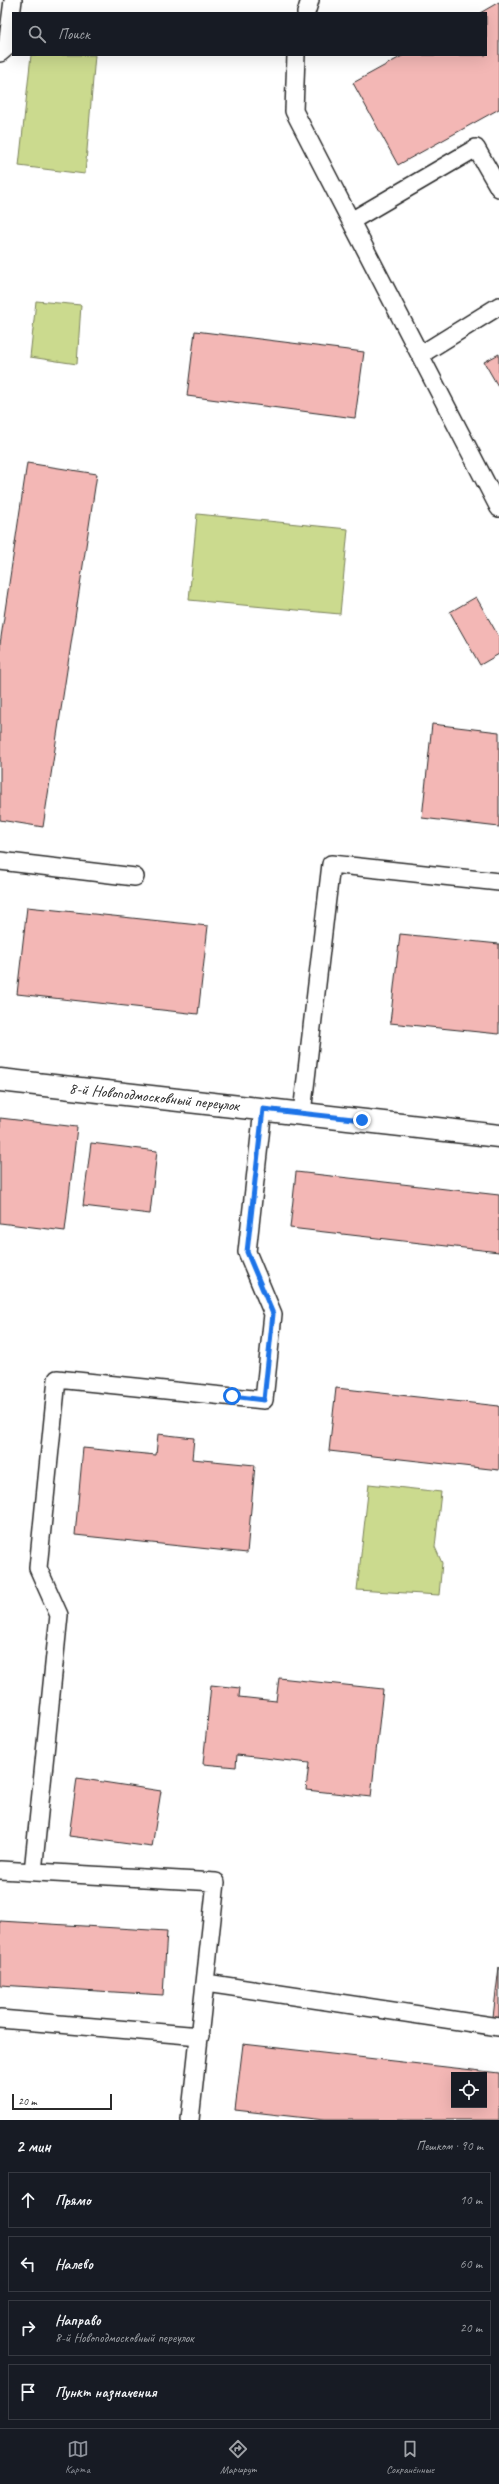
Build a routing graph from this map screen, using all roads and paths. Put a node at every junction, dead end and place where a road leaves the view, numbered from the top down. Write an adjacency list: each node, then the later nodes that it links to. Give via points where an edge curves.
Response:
1 (13, 0): 4 (lane, via 7,47)
2 (310, 0): 3 (lane)
3 (306, 12)
4 (0, 53)
5 (296, 56): 7 (lane, via 294,111)
6 (499, 188): 7 (lane, via 476,148)
7 (351, 221): 9 (lane)
8 (499, 306): 9 (lane)
9 (420, 355): 10 (lane)
10 (494, 486): 11 (lane)
11 (499, 508)
12 (0, 861): 13 (lane)
13 (135, 877)
14 (499, 882): 17 (lane, via 331,864)
15 (0, 1080): 16 (street, 8-й Новоподмосковный переулок)
16 (263, 1109): 17 (street, 8-й Новоподмосковный переулок); 20 (lane, via 247,1252 273,1314 264,1400 57,1379 38,1568 59,1615)
17 (302, 1113): 18 (street, 8-й Новоподмосковный переулок)
18 (499, 1136)
19 (0, 1870): 20 (lane)
20 (33, 1872): 21 (lane, via 216,1882)
21 (206, 1983): 23 (lane); 24 (lane)
22 (0, 2019): 24 (lane)
23 (499, 2027)
24 (200, 2036): 25 (lane)
25 (190, 2120)

